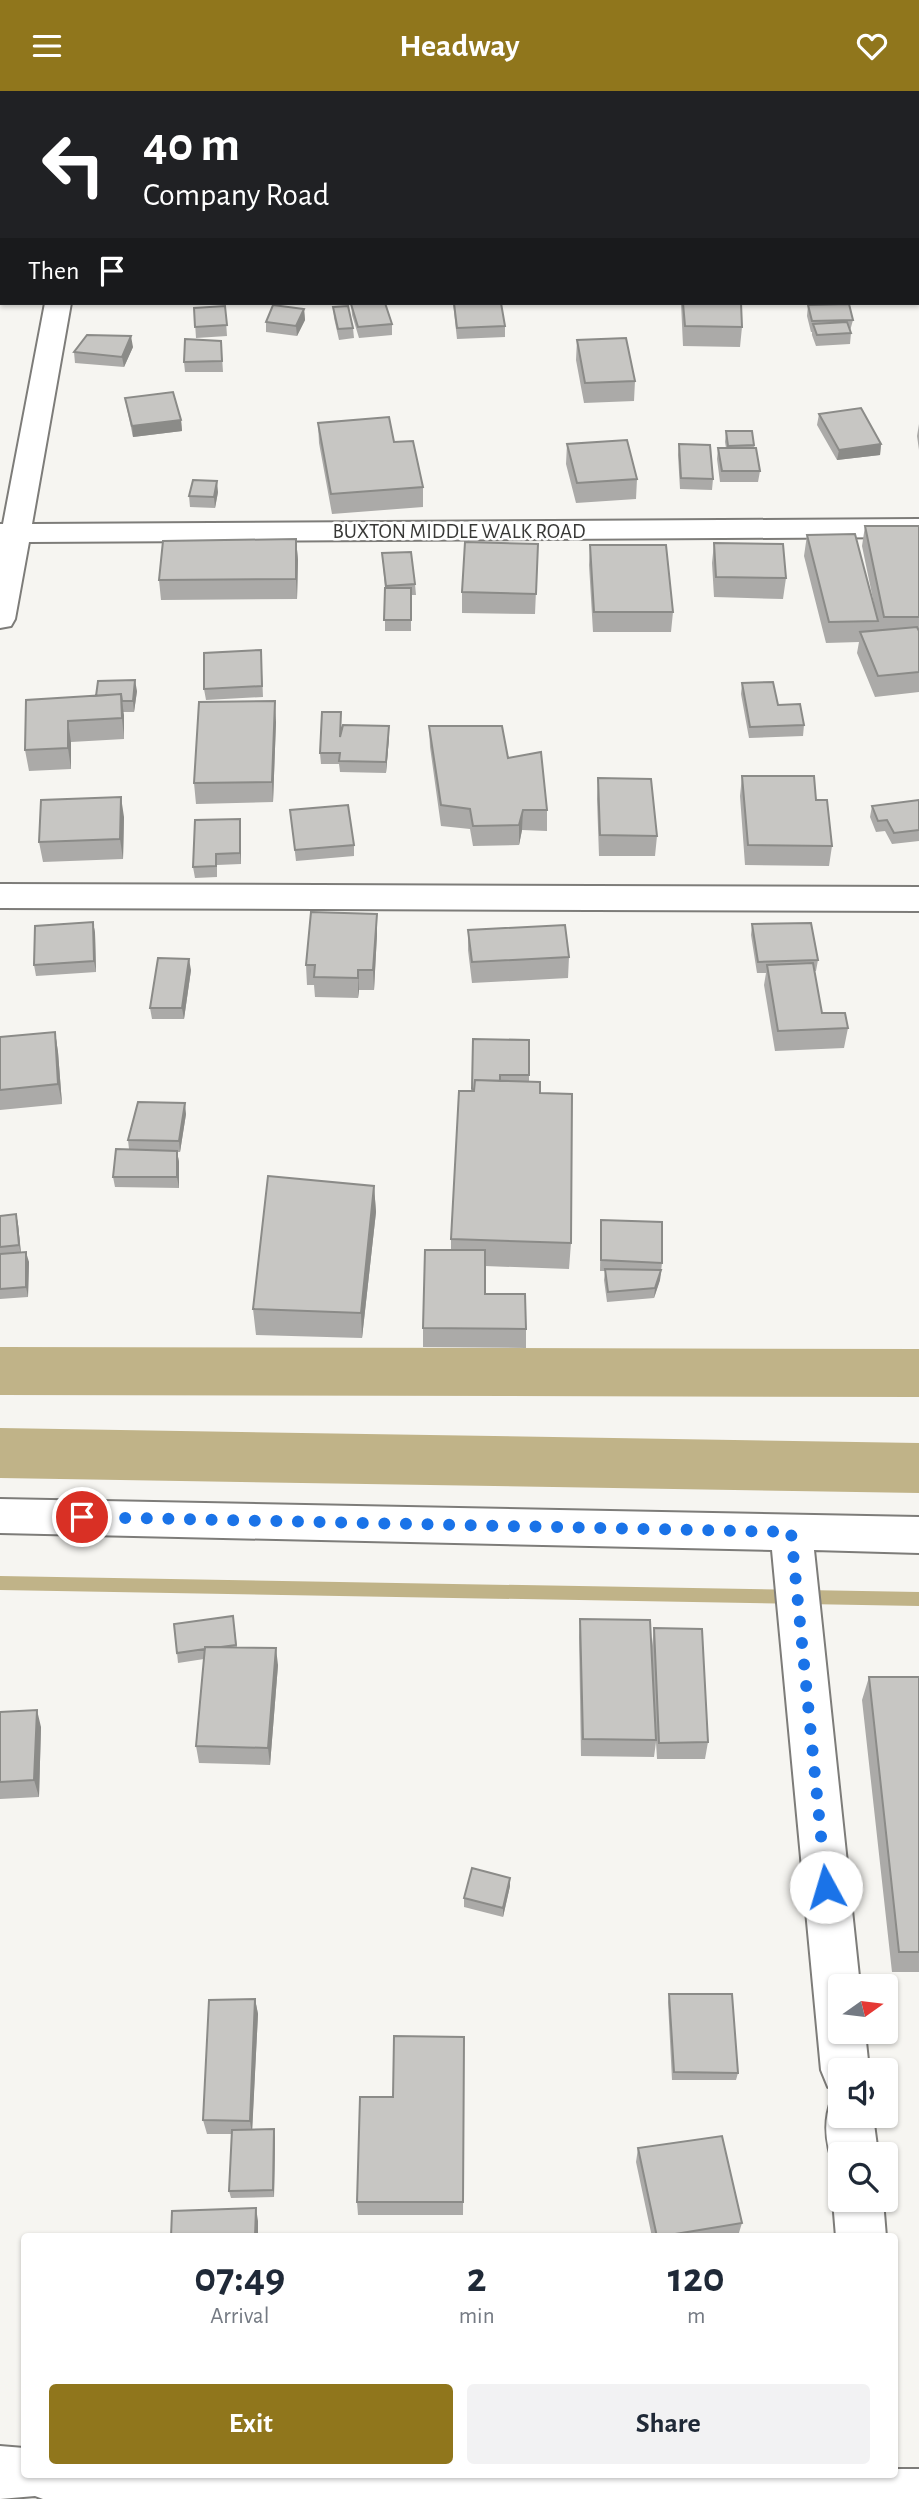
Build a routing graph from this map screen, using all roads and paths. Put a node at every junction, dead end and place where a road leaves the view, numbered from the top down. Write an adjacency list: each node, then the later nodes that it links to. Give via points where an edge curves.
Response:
1 (58, 305): 3 (street)
2 (919, 528): 3 (street, BUXTON MIDDLE WALK ROAD)
3 (8, 533): 4 (street)
4 (0, 619)
5 (0, 896): 6 (street)
6 (919, 899)
7 (0, 1515): 8 (street)
8 (791, 1532): 9 (street); 10 (street)
9 (919, 1535)
10 (835, 1974)
11 (859, 2212): 12 (street)
12 (861, 2233)
13 (0, 2473): 14 (street)
14 (21, 2474)
15 (208, 2478): 16 (street)
16 (895, 2491)

